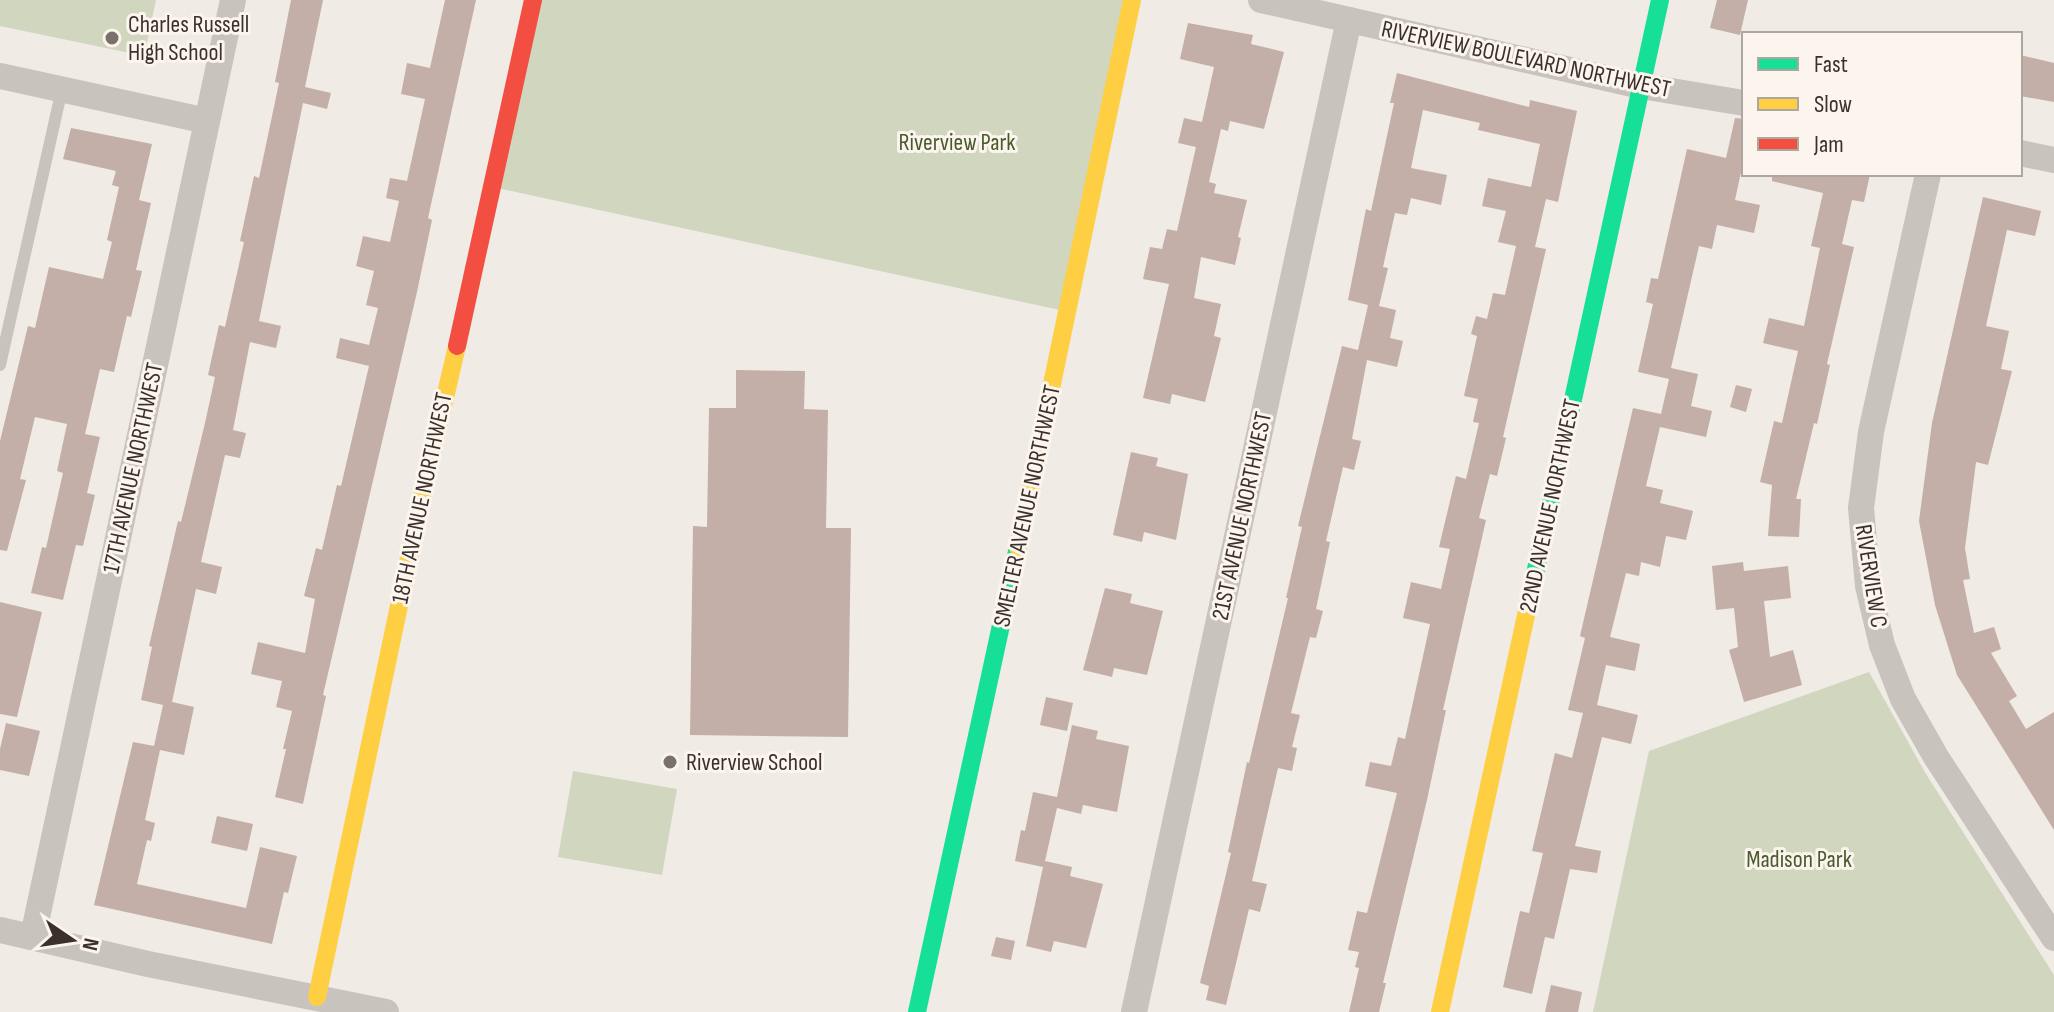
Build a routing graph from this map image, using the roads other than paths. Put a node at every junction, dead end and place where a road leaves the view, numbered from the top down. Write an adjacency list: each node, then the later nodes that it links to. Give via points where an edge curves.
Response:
1 (233, 0): 11 (street, 17TH AVENUE NORTHWEST)
2 (533, 0): 19 (street, 18TH AVENUE NORTHWEST)
3 (1132, 0): 21 (street, SMELTER AVENUE NORTHWEST)
4 (1261, 0): 6 (street, RIVERVIEW BOULEVARD NORTHWEST)
5 (1660, 0): 8 (street, 22ND AVENUE NORTHWEST)
6 (1349, 20): 8 (street, RIVERVIEW BOULEVARD NORTHWEST); 22 (street, 21ST AVENUE NORTHWEST)
7 (0, 76): 9 (street)
8 (1641, 86): 10 (street, RIVERVIEW BOULEVARD NORTHWEST); 23 (street, 22ND AVENUE NORTHWEST)
9 (62, 89): 11 (street); 15 (lane)
10 (1742, 103)
11 (207, 121): 17 (street, 17TH AVENUE NORTHWEST)
12 (2022, 153): 13 (street)
13 (2054, 160)
14 (1928, 176): 18 (street, RIVERVIEW C, via 1871,432 1861,508 1868,586 1882,645 1903,699)
15 (0, 365)
16 (0, 930): 17 (street)
17 (33, 936): 19 (street)
18 (2054, 938)
19 (316, 1004): 20 (street)
20 (386, 1012)
21 (917, 1012)
22 (1134, 1012)
23 (1440, 1012)

